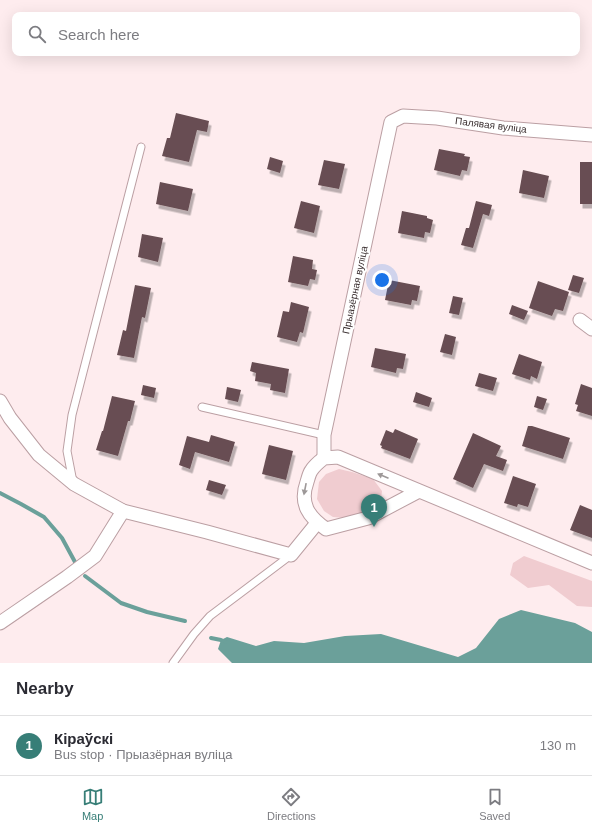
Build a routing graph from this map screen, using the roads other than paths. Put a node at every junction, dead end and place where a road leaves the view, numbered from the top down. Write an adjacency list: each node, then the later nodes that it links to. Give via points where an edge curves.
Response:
1 (391, 122): 2 (street, Палявая вуліца, via 403,116 437,118 504,128); 8 (street, Прыазёрная вуліца)
2 (592, 135)
3 (141, 147): 10 (lane, via 72,415 67,451)
4 (580, 320): 5 (street)
5 (592, 329)
6 (0, 401): 10 (street, via 38,455)
7 (202, 407): 8 (lane)
8 (324, 435): 9 (street, Прыазёрная вуліца)
9 (324, 458): 11 (street, one-way to 9, via 338,457); 13 (street, one-way to 13, via 311,470 304,488 304,502 308,513)
10 (74, 484): 12 (street)
11 (419, 491): 13 (street, via 368,518 326,529); 15 (street)
12 (123, 512): 14 (street); 16 (street, via 95,556)
13 (317, 523): 14 (street)
14 (291, 555): 17 (lane, via 210,616)
15 (592, 564)
16 (0, 623)
17 (174, 663)

